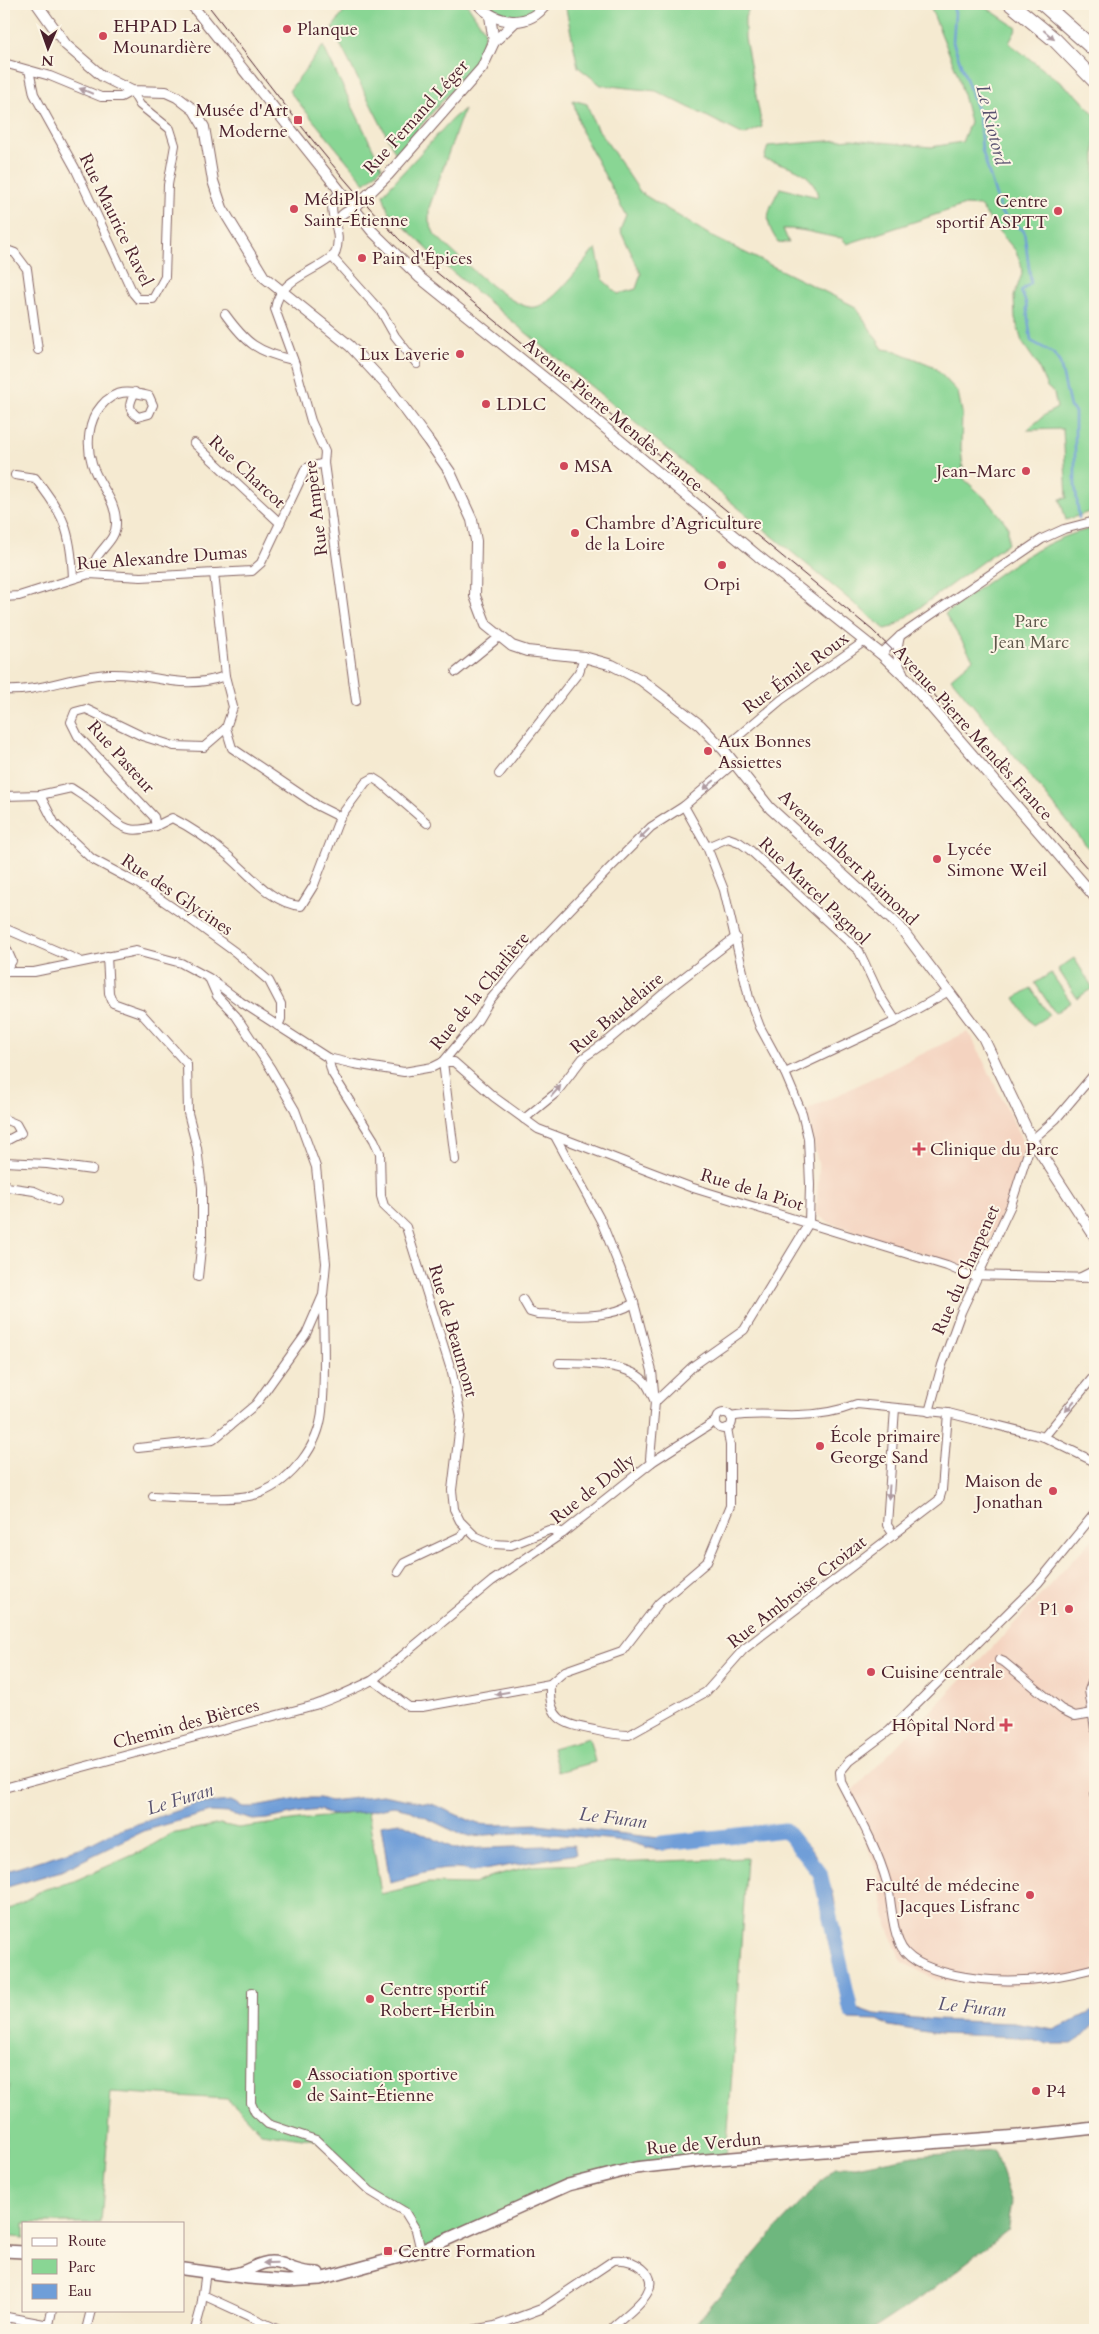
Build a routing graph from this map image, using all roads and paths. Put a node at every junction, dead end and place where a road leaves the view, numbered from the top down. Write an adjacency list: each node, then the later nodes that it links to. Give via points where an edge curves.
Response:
1 (37, 4): 9 (street, Avenue Albert Raimond)
2 (191, 4): 16 (street, Avenue Pierre Mendès France)
3 (478, 4): 7 (street)
4 (546, 4): 8 (street, via 535,15)
5 (1011, 4): 14 (highway, one-way to 14, via 1055,40)
6 (1043, 4): 11 (highway)
7 (490, 16): 8 (street); 10 (street)
8 (514, 22): 10 (street, Rue Fernand Léger)
9 (61, 37): 15 (street, Avenue Albert Raimond, via 85,64); 20 (street, Avenue Albert Raimond, via 123,82 168,87 198,106 209,125 223,195)
10 (494, 42): 17 (street, Rue Fernand Léger, via 482,68 388,175)
11 (1095, 50)
12 (4, 63): 13 (street)
13 (29, 70): 15 (street, one-way to 13, via 121,97 101,97); 15 (street, Rue Maurice Ravel, via 34,94 138,300 153,299 165,276 168,185 175,145 170,129 140,105)
14 (1095, 81)
15 (132, 91): 20 (street, Avenue Albert Raimond, via 166,92 194,110 204,127 217,197)
16 (340, 191): 17 (street, Avenue Pierre Mendès France); 18 (street, via 333,199 331,210)
17 (354, 208): 18 (street, via 344,212); 39 (street, Avenue Pierre Mendès France, via 385,245 419,277 751,551)
18 (336, 225): 21 (street, via 338,244)
19 (4, 249): 24 (street, via 15,253 27,269)
20 (249, 249): 22 (street, Avenue Albert Raimond, via 264,278)
21 (332, 257): 22 (street); 26 (street, via 378,307)
22 (284, 293): 25 (street, Rue Ampère, via 276,300 274,309); 38 (street, Avenue Albert Raimond, via 350,346 389,388 450,472 465,502 476,541 475,596 486,625)
23 (225, 314): 25 (street, via 253,347)
24 (38, 350)
25 (293, 360): 29 (street, Rue Ampère, via 311,421 325,452)
26 (416, 364)
27 (134, 392): 34 (street, via 109,396 95,412 89,429 92,464 109,494 116,524 111,540)
28 (194, 443): 32 (street, Rue Charcot)
29 (324, 463): 32 (street, Rue Alexandre Dumas, via 306,468); 46 (street, Rue Ampère)
30 (15, 475): 35 (street, via 35,478 65,522)
31 (1095, 521): 37 (street, via 1064,528 1042,539)
32 (280, 523): 33 (street, Rue Alexandre Dumas, via 260,563 252,570)
33 (214, 573): 34 (street, Rue Alexandre Dumas, via 141,578); 43 (street)
34 (89, 574): 35 (street, Rue Alexandre Dumas)
35 (73, 578): 36 (street, Rue Alexandre Dumas, via 19,596)
36 (4, 597)
37 (900, 636): 40 (street); 44 (street, via 897,662)
38 (499, 637): 41 (street, Avenue Albert Raimond, via 527,651); 42 (street)
39 (866, 641): 40 (street, Avenue Pierre Mendès France); 48 (street, Rue Émile Roux, via 781,700)
40 (881, 654): 44 (street, Avenue Pierre Mendès France)
41 (584, 657): 48 (street, Avenue Albert Raimond, via 612,665 640,680 700,725); 50 (street, via 579,672)
42 (456, 672)
43 (225, 676): 45 (street, via 192,684 138,674 108,674 68,679 40,687); 47 (street, via 233,707)
44 (907, 679): 58 (street, Avenue Pierre Mendès France)
45 (4, 690)
46 (356, 701)
47 (226, 728): 54 (street, via 232,748 318,806); 56 (street, Rue Pasteur, via 204,747 174,746 142,736 86,709 75,712 72,722 78,736 154,817)
48 (723, 749): 49 (street, Avenue Albert Raimond)
49 (733, 764): 53 (street, Rue de la Charlière, one-way to 53); 66 (street, Avenue Albert Raimond, via 770,808 900,927)
50 (499, 774)
51 (40, 795): 52 (street); 56 (street, via 71,788 96,804 123,828 140,831); 70 (street, Rue des Glycines, via 56,824 92,859 137,883 191,920 269,981 281,1004)
52 (4, 796)
53 (684, 806): 57 (street); 72 (street, Rue de la Charlière, one-way to 72, via 651,827 537,944)
54 (340, 817): 55 (street, via 366,782 374,778); 56 (street, via 314,885 301,906 288,905 265,889 194,828 172,818)
55 (427, 822)
56 (156, 826)
57 (707, 847): 60 (street, via 724,890); 69 (street, Rue Marcel Pagnol, via 728,838 739,842 859,950 880,996)
58 (1095, 897)
59 (4, 928): 63 (street)
60 (736, 937): 73 (street, via 749,998 760,1028); 76 (street, Rue Baudelaire, one-way to 60, via 556,1093 584,1058)
61 (4, 943): 64 (street, via 12,962)
62 (107, 956): 63 (street, Rue de la Charlière); 65 (street, Rue de la Charlière, via 136,951 181,963); 89 (street, via 109,992 113,1003 142,1013 187,1064 188,1113 202,1188)
63 (80, 961): 64 (street, Rue de la Charlière, via 34,972)
64 (5, 973)
65 (209, 978): 67 (street, Rue de la Charlière); 68 (street, via 217,996)
66 (949, 991): 69 (street); 78 (street, Avenue Albert Raimond, via 983,1036)
67 (241, 1002): 68 (street); 70 (street, Rue de la Charlière)
68 (236, 1016): 92 (street, via 295,1110 316,1167 326,1263)
69 (896, 1021): 73 (street)
70 (278, 1026): 71 (street, Rue de la Charlière)
71 (328, 1058): 72 (street, Rue de la Charlière, via 404,1072 434,1067); 110 (street, Rue de Beaumont, via 332,1073 380,1153 382,1201 406,1227 452,1373 461,1416 452,1490 454,1509)
72 (443, 1062): 76 (street, Rue de la Piot, via 454,1062); 80 (street)
73 (785, 1073): 85 (street, via 802,1112 808,1138)
74 (1095, 1073): 78 (street, via 1056,1119)
75 (4, 1119): 79 (street, via 16,1124 21,1133)
76 (524, 1119): 77 (street, Rue de la Piot)
77 (555, 1135): 85 (street, Rue de la Piot, via 690,1187); 94 (street, Rue de Dolly, via 601,1221)
78 (1032, 1140): 86 (street, Avenue Albert Raimond); 88 (street, Rue du Charpenet, via 1011,1204)
79 (4, 1142)
80 (455, 1160)
81 (4, 1162): 82 (street)
82 (92, 1170)
83 (4, 1184): 84 (street)
84 (57, 1201)
85 (809, 1223): 88 (street, Rue de la Piot, via 968,1275); 97 (street, via 744,1330 693,1366)
86 (1095, 1237)
87 (1095, 1270): 91 (street)
88 (978, 1275): 91 (street, Rue de la Piot); 99 (street, Rue du Charpenet, via 942,1365)
89 (198, 1277)
90 (1095, 1278): 91 (street, Rue de la Piot)
91 (1078, 1279)
92 (323, 1295): 105 (street, via 306,1334 256,1404 214,1440); 108 (street, via 322,1413 310,1451 285,1478 259,1493 227,1498)
93 (524, 1300): 94 (street, via 530,1312 537,1314 606,1314)
94 (634, 1303): 97 (street, Rue de Dolly, via 652,1372)
95 (559, 1363): 97 (street, via 632,1371 644,1382)
96 (1095, 1376): 104 (street, one-way to 104)
97 (655, 1402): 106 (street, Rue de Dolly)
98 (895, 1408): 99 (street); 101 (street, via 857,1404 801,1416); 112 (street, one-way to 112, via 887,1525)
99 (929, 1412): 100 (street)
100 (948, 1413): 104 (street); 112 (street, Rue Ambroise Croizat, via 939,1500)
101 (731, 1417): 102 (street, via 723,1413); 103 (street, via 731,1425)
102 (716, 1421): 103 (street, via 720,1427); 106 (street)
103 (726, 1428): 117 (street, via 730,1445 730,1506 708,1562 659,1603 622,1651 565,1670)
104 (1044, 1437): 107 (street)
105 (138, 1448)
106 (652, 1462): 111 (street, Rue de Dolly)
107 (1095, 1462)
108 (153, 1496)
109 (1095, 1513): 123 (street, via 1038,1583 889,1731 840,1772 874,1844 887,1882 899,1943 911,1959 932,1970 970,1977 1022,1980 1061,1977)
110 (466, 1529): 111 (street, via 493,1544 511,1545 549,1530); 113 (street, via 460,1536 404,1563)
111 (562, 1533): 116 (street, Rue de Dolly, via 492,1581)
112 (894, 1535): 117 (street, Rue Ambroise Croizat, via 744,1649 706,1692 629,1735 567,1724 556,1714 549,1700)
113 (398, 1572)
114 (999, 1660): 118 (street, via 1061,1709 1075,1716)
115 (1095, 1675): 118 (street, via 1089,1690)
116 (373, 1680): 117 (street, one-way to 116, via 409,1707); 121 (street, Chemin des Bièrces, via 315,1705)
117 (550, 1684)
118 (1093, 1713): 119 (street)
119 (1095, 1729)
120 (1095, 1785): 122 (street)
121 (4, 1788)
122 (1095, 1794)
123 (1095, 1968)
124 (252, 1992): 127 (street, via 251,2103 255,2112 268,2124 316,2140 370,2191 404,2212 416,2230)
125 (1095, 2128): 127 (main road, Rue de Verdun, via 1032,2136 635,2168 568,2185)
126 (4, 2251): 128 (main road)
127 (421, 2251): 132 (main road, Rue de Verdun)
128 (22, 2252)
129 (185, 2269): 130 (main road, Rue de Verdun)
130 (206, 2271): 131 (main road, Rue de Verdun); 133 (street)
131 (224, 2274): 132 (main road, Rue de Verdun, via 288,2281); 132 (main road, Rue de Verdun, one-way to 131, via 304,2272 271,2262 262,2262 241,2273)
132 (334, 2275)
133 (203, 2295): 139 (street); 140 (street)
134 (52, 2312): 136 (street)
135 (90, 2312): 138 (street)
136 (48, 2328): 137 (street, via 7,2317)
137 (5, 2330)
138 (86, 2330)
139 (194, 2330)
140 (279, 2330)
141 (472, 2330): 142 (street, via 495,2326 541,2309 614,2260 624,2259 646,2271 650,2283 646,2299)
142 (610, 2330)

